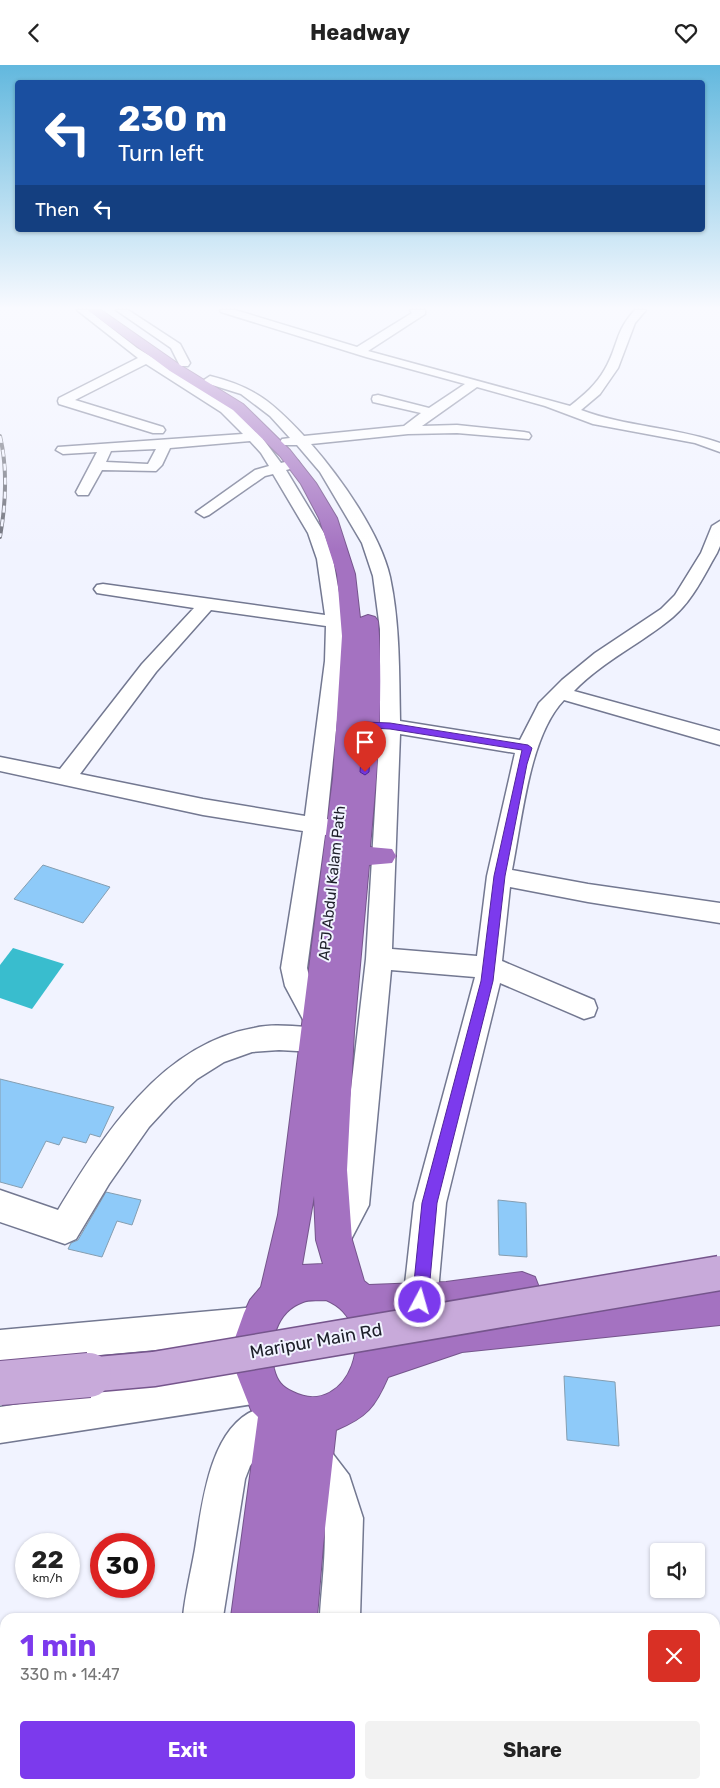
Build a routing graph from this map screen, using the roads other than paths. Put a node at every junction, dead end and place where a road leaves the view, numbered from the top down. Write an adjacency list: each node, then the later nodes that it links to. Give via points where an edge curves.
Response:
1 (78, 390): 10 (street, via 64,401)
2 (213, 390): 14 (highway, APJ Abdul Kalam Path, via 250,417)
3 (235, 390): 14 (street, via 245,391 275,413)
4 (464, 390): 9 (street)
5 (497, 390): 8 (street)
6 (596, 390): 8 (street)
7 (378, 399): 9 (street)
8 (572, 411): 16 (street, via 598,421 698,440)
9 (431, 412): 11 (street)
10 (158, 430)
11 (408, 430): 12 (street, via 457,429); 14 (street)
12 (524, 436)
13 (165, 444): 14 (street); 15 (street); 18 (street, via 156,465 151,468)
14 (279, 445): 20 (street, via 260,473); 24 (highway, APJ Abdul Kalam Path, via 328,519 333,559); 24 (highway, APJ Abdul Kalam Path, via 315,472 336,506 362,573)
15 (106, 447): 17 (street); 18 (street)
16 (720, 448)
17 (63, 450)
18 (97, 466): 19 (street)
19 (84, 491)
20 (204, 512)
21 (720, 528): 25 (street, via 698,574 668,613 602,657)
22 (103, 589): 23 (street)
23 (206, 605): 24 (street); 31 (street, via 150,668)
24 (361, 625): 26 (highway, APJ Abdul Kalam Path, via 371,662); 27 (street); 32 (street, via 334,661); 33 (highway, APJ Abdul Kalam Path, via 352,660)
25 (560, 693): 28 (street); 29 (street, via 546,707)
26 (367, 725): 27 (highway); 34 (highway, APJ Abdul Kalam Path)
27 (390, 726): 29 (street); 35 (street)
28 (720, 738)
29 (528, 748): 36 (street)
30 (0, 764): 31 (street)
31 (65, 778): 32 (street)
32 (315, 827): 33 (street); 41 (street, via 294,967)
33 (339, 829): 41 (highway, APJ Abdul Kalam Path)
34 (356, 856): 35 (highway); 43 (highway, APJ Abdul Kalam Path, via 330,1170)
35 (383, 856): 38 (street)
36 (499, 876): 37 (street); 39 (street)
37 (720, 913)
38 (379, 959): 39 (street); 43 (street, via 353,1205)
39 (489, 967): 40 (street); 47 (street, via 430,1203)
40 (584, 1008)
41 (316, 1030): 42 (street, via 243,1042 217,1051 186,1072 158,1098 106,1162 65,1228); 49 (highway, APJ Abdul Kalam Path, via 295,1215)
42 (0, 1206)
43 (334, 1240): 46 (highway, APJ Abdul Kalam Path)
44 (720, 1262): 47 (highway)
45 (720, 1273): 52 (main road, Maripur Main Rd, bridge, via 154,1369)
46 (355, 1298): 47 (highway); 49 (highway, via 326,1282 301,1283); 51 (highway, via 374,1330)
47 (420, 1302)
48 (720, 1306): 51 (highway, via 462,1333)
49 (267, 1310): 50 (street); 53 (highway, via 252,1341 252,1360)
50 (0, 1347)
51 (375, 1361): 54 (highway, via 364,1388 344,1407)
52 (0, 1383)
53 (272, 1406): 54 (highway, via 298,1415); 55 (street); 57 (street, via 237,1453 226,1478); 58 (highway)
54 (318, 1417): 56 (highway)
55 (0, 1425)
56 (313, 1458): 59 (highway); 60 (street, via 336,1488 344,1518)
57 (204, 1613)
58 (254, 1613)
59 (295, 1613)
60 (340, 1613)

